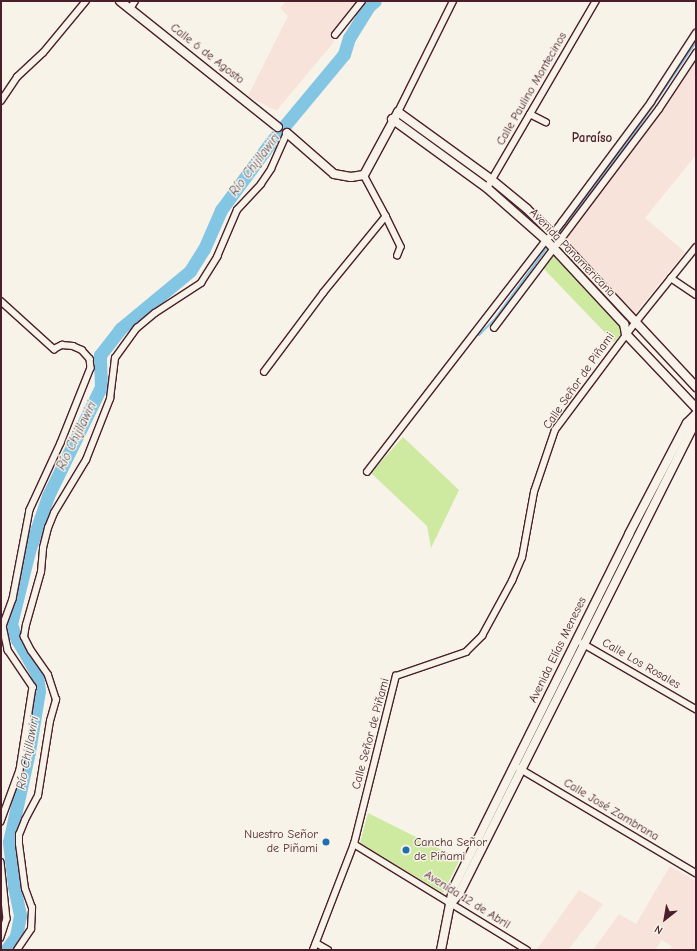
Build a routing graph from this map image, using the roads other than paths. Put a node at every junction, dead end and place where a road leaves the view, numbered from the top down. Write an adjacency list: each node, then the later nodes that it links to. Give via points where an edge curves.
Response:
1 (86, 1): 11 (street, via 43,53 17,77)
2 (120, 1): 7 (main road, Calle 6 de Agosto)
3 (135, 1): 7 (street)
4 (362, 1): 9 (street)
5 (453, 1): 12 (street)
6 (596, 1): 13 (street, Calle Paulino Montecinos)
7 (130, 9): 16 (main road, Calle 6 de Agosto)
8 (696, 34): 22 (street, via 651,102)
9 (335, 35)
10 (696, 53): 24 (street, via 659,109)
11 (1, 101)
12 (398, 112): 14 (main road); 19 (main road, Avenida Panamericana)
13 (530, 114): 15 (street); 19 (street, Calle Paulino Montecinos)
14 (392, 119): 18 (main road); 20 (main road, Avenida Panamericana)
15 (546, 122)
16 (278, 127)
17 (287, 133): 18 (main road, via 334,174 351,177); 52 (street, via 272,169 237,210 201,284 137,328 115,358 110,399 86,460 54,513 48,528 41,572 24,637 48,675 56,700 50,721 38,796 20,835 25,889 32,908 31,929)
18 (364, 175): 21 (street)
19 (492, 180): 20 (street, Calle Paulino Montecinos); 22 (main road, Avenida Panamericana)
20 (487, 188): 23 (main road, Avenida Panamericana)
21 (386, 216): 27 (street, via 401,247); 34 (street, via 323,293)
22 (552, 234): 23 (street); 24 (main road, Avenida Panamericana)
23 (546, 240): 26 (main road, Avenida Panamericana); 39 (street)
24 (560, 240): 26 (street); 31 (main road, Avenida Panamericana)
25 (696, 247): 28 (street, Calle Señor de Piñami)
26 (554, 248): 32 (street); 33 (main road, Avenida Panamericana, via 624,324)
27 (398, 255)
28 (671, 278): 29 (street); 31 (street, Calle Señor de Piñami)
29 (696, 295)
30 (1, 301): 40 (street, via 54,349 73,346 82,350 90,359 92,368 30,510 14,592)
31 (635, 323): 33 (street, Calle Señor de Piñami); 35 (main road, Avenida Panamericana)
32 (494, 328)
33 (626, 334): 36 (main road, Avenida Panamericana); 46 (street, Calle Señor de Piñami, via 555,430 534,492 522,558 482,636 466,652 396,676)
34 (264, 372)
35 (696, 387)
36 (696, 408)
37 (696, 414): 41 (main road, Avenida Elías Meneses, via 687,423)
38 (696, 421): 42 (main road, Avenida Elías Meneses)
39 (367, 472)
40 (2, 625): 45 (street, via 8,650 33,687 20,770)
41 (576, 640): 42 (street, Calle Los Rosales); 44 (main road, Avenida Elías Meneses)
42 (583, 644): 43 (street, Calle Los Rosales); 44 (main road, Avenida Elías Meneses)
43 (696, 708)
44 (517, 767): 48 (street, Calle José Zambrana); 49 (main road, Avenida Elías Meneses, via 459,894)
45 (1, 822)
46 (354, 844): 49 (street, Avenida 12 de Abril); 51 (street, Calle Señor de Piñami)
47 (1, 862): 50 (street, via 7,919)
48 (696, 873)
49 (451, 902): 55 (main road, Avenida Elías Meneses); 56 (street, Avenida 12 de Abril)
50 (1, 938)
51 (316, 943): 53 (street, Calle Señor de Piñami); 54 (street)
52 (17, 950)
53 (313, 950)
54 (328, 950)
55 (441, 950)
56 (527, 950)

